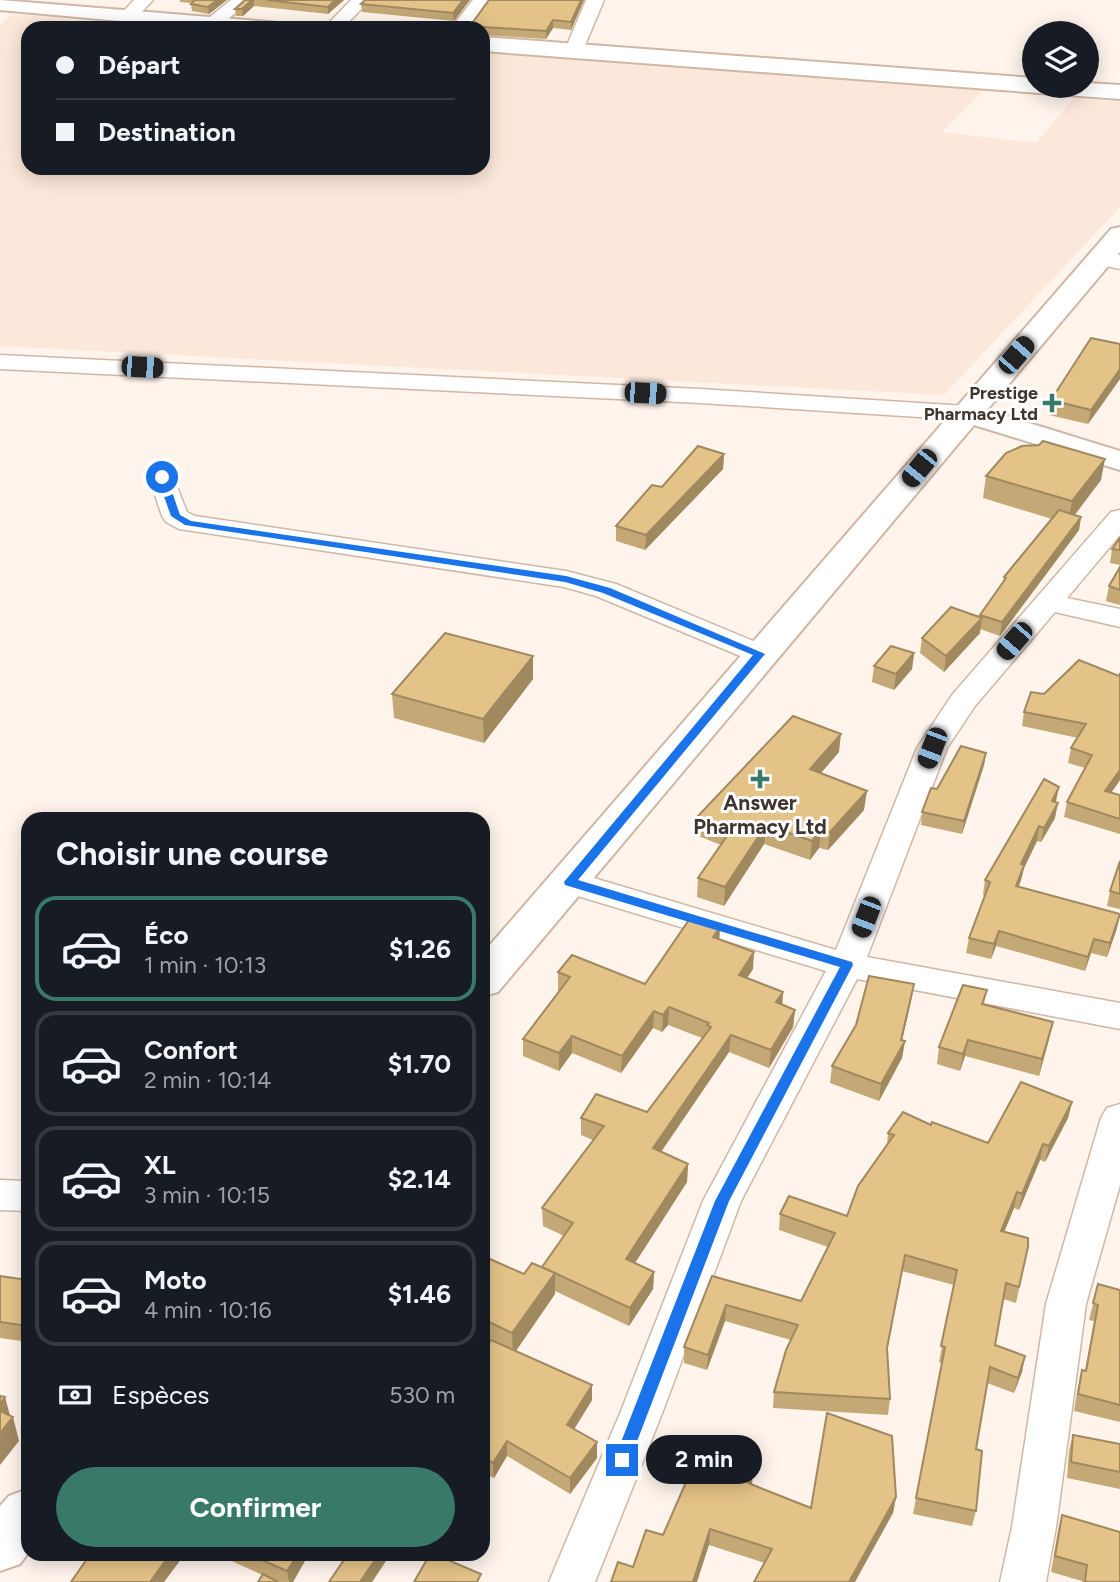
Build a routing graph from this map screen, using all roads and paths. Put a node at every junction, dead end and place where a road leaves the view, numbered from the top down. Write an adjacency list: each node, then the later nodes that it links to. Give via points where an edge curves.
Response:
1 (241, 0): 8 (street)
2 (360, 0): 9 (street)
3 (482, 0): 10 (street)
4 (596, 0): 12 (street)
5 (0, 4): 6 (street)
6 (136, 8): 7 (street)
7 (198, 21)
8 (216, 21)
9 (340, 21)
10 (466, 21)
11 (490, 44): 12 (street)
12 (574, 50): 13 (street)
13 (1022, 84)
14 (1099, 90): 15 (street)
15 (1120, 92)
16 (1113, 251): 18 (street)
17 (0, 362): 18 (street)
18 (966, 413): 19 (street); 24 (street)
19 (1120, 460)
20 (162, 477): 24 (street, via 175,516 188,523 566,579 606,590)
21 (1120, 518): 22 (street)
22 (1048, 602): 23 (street); 26 (street, via 963,701 932,748)
23 (1120, 618)
24 (760, 654): 25 (street)
25 (570, 882): 26 (street); 27 (street)
26 (847, 965): 28 (street); 34 (street, via 722,1201)
27 (490, 973)
28 (1120, 1016)
29 (1120, 1118): 35 (street, via 1066,1304)
30 (0, 1195): 31 (street)
31 (21, 1196)
32 (21, 1521): 33 (street)
33 (0, 1546)
34 (572, 1582)
35 (1023, 1582)

